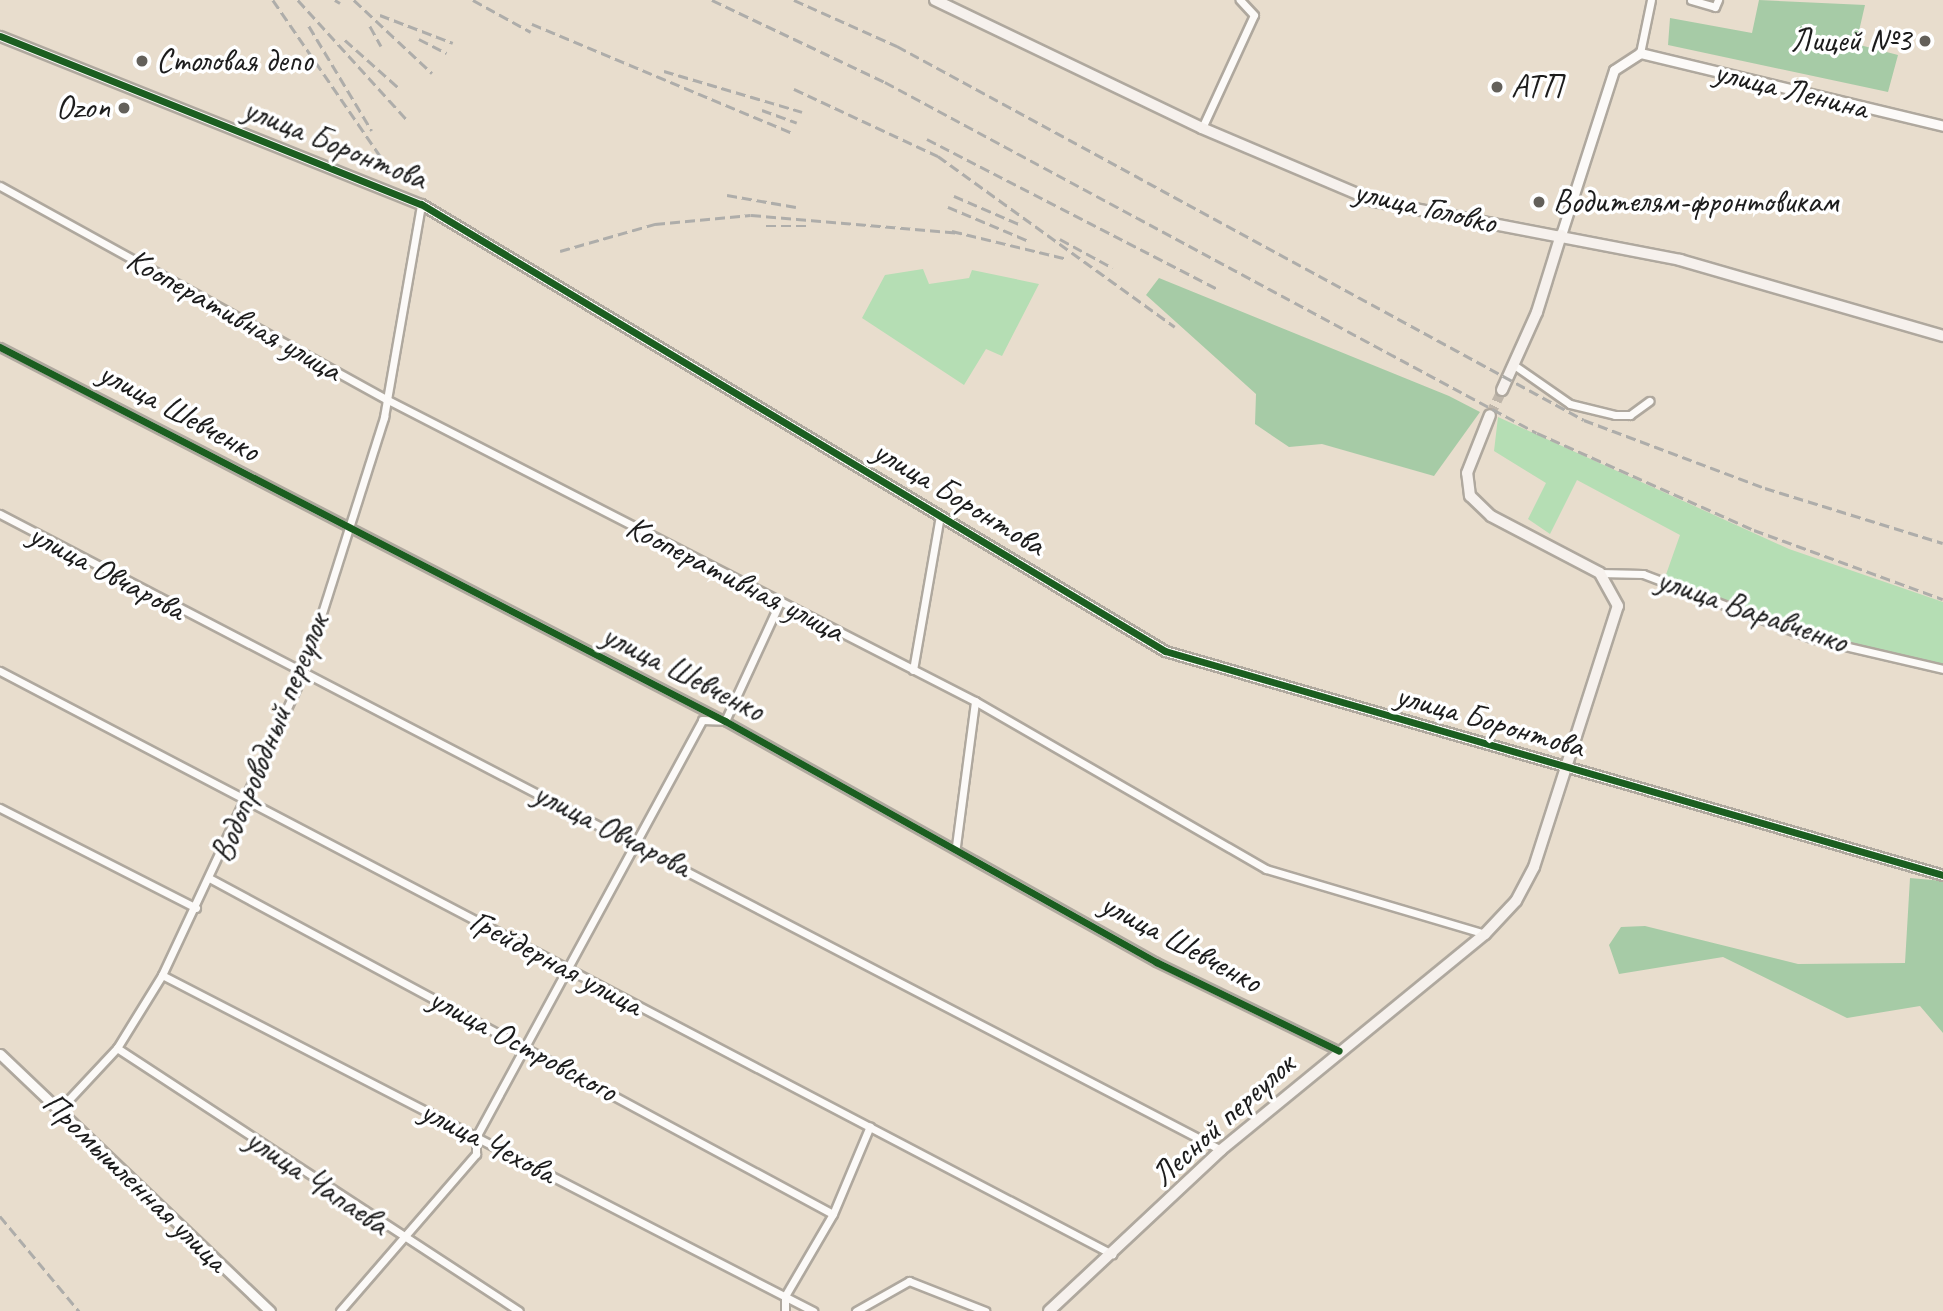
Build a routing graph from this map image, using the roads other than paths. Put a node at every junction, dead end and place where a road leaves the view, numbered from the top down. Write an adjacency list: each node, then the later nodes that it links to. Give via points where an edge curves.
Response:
1 (935, 0): 9 (main road, улица Головко)
2 (1240, 0): 9 (street, via 1254,15)
3 (1651, 0): 7 (street)
4 (1691, 0): 5 (street, via 1715,7)
5 (1718, 0)
6 (0, 36): 11 (street, улица Боронтова)
7 (1640, 53): 8 (street, улица Ленина); 12 (street, via 1614,70)
8 (1943, 126)
9 (1202, 128): 12 (main road, улица Головко, via 1374,201)
10 (0, 186): 17 (street, Кооперативная улица)
11 (421, 204): 17 (street, Водопроводный переулок); 21 (street, улица Боронтова)
12 (1561, 235): 13 (main road, улица Головко, via 1781,284); 15 (main road)
13 (1943, 336)
14 (0, 347): 22 (street, улица Шевченко)
15 (1514, 365): 16 (main road); 18 (street, via 1570,404 1630,415)
16 (1502, 390)
17 (387, 399): 22 (street, Водопроводный переулок); 24 (street, Кооперативная улица)
18 (1649, 401)
19 (1490, 415): 23 (main road, via 1467,473 1470,496 1491,516)
20 (0, 514): 28 (street, улица Овчарова)
21 (940, 516): 26 (street); 31 (street, улица Боронтова, via 1165,651)
22 (349, 529): 28 (street, Водопроводный переулок); 30 (street, улица Шевченко)
23 (1600, 573): 25 (street, улица Варавченко, via 1643,574 1814,639); 31 (main road, Лесной переулок, via 1615,592 1618,617)
24 (780, 602): 26 (street, Кооперативная улица); 30 (street)
25 (1943, 669)
26 (913, 670): 29 (street, Кооперативная улица)
27 (0, 671): 32 (street, Грейдерная улица)
28 (302, 676): 32 (street, Водопроводный переулок); 34 (street, улица Овчарова)
29 (975, 701): 35 (street); 39 (street, Кооперативная улица, via 1266,869)
30 (725, 721): 34 (street, via 702,720); 35 (street, улица Шевченко)
31 (1568, 767): 36 (street, улица Боронтова); 39 (main road, Лесной переулок, via 1534,867 1516,901)
32 (242, 799): 37 (street, Водопроводный переулок); 40 (street, Грейдерная улица)
33 (0, 808): 38 (street)
34 (638, 841): 40 (street); 49 (street, улица Овчарова)
35 (956, 846): 44 (street, улица Шевченко, via 1156,962)
36 (1943, 875)
37 (211, 879): 38 (street, Водопроводный переулок); 42 (street, улица Островского)
38 (196, 908): 41 (street, Водопроводный переулок)
39 (1485, 934): 44 (main road, Лесной переулок)
40 (569, 969): 42 (street); 47 (street, Грейдерная улица)
41 (162, 975): 43 (street, Водопроводный переулок); 48 (street, улица Чехова)
42 (527, 1047): 48 (street); 50 (street, улица Островского)
43 (117, 1048): 46 (street, Водопроводный переулок); 51 (street, улица Чапаева)
44 (1339, 1051): 49 (main road, Лесной переулок)
45 (0, 1054): 46 (street, Промышленная улица)
46 (60, 1110): 54 (street, Промышленная улица)
47 (870, 1126): 50 (street); 52 (street, Грейдерная улица)
48 (476, 1137): 51 (street, via 476,1154); 53 (street, улица Чехова)
49 (1222, 1150): 52 (main road, Лесной переулок)
50 (833, 1214): 53 (street)
51 (400, 1237): 55 (street); 56 (street, улица Чапаева)
52 (1112, 1254): 61 (main road, Лесной переулок)
53 (785, 1296): 57 (street); 58 (street, улица Чехова)
54 (270, 1311)
55 (340, 1311)
56 (519, 1311)
57 (785, 1311)
58 (813, 1311)
59 (856, 1311): 60 (street, via 909,1281)
60 (985, 1311)
61 (1048, 1311)

